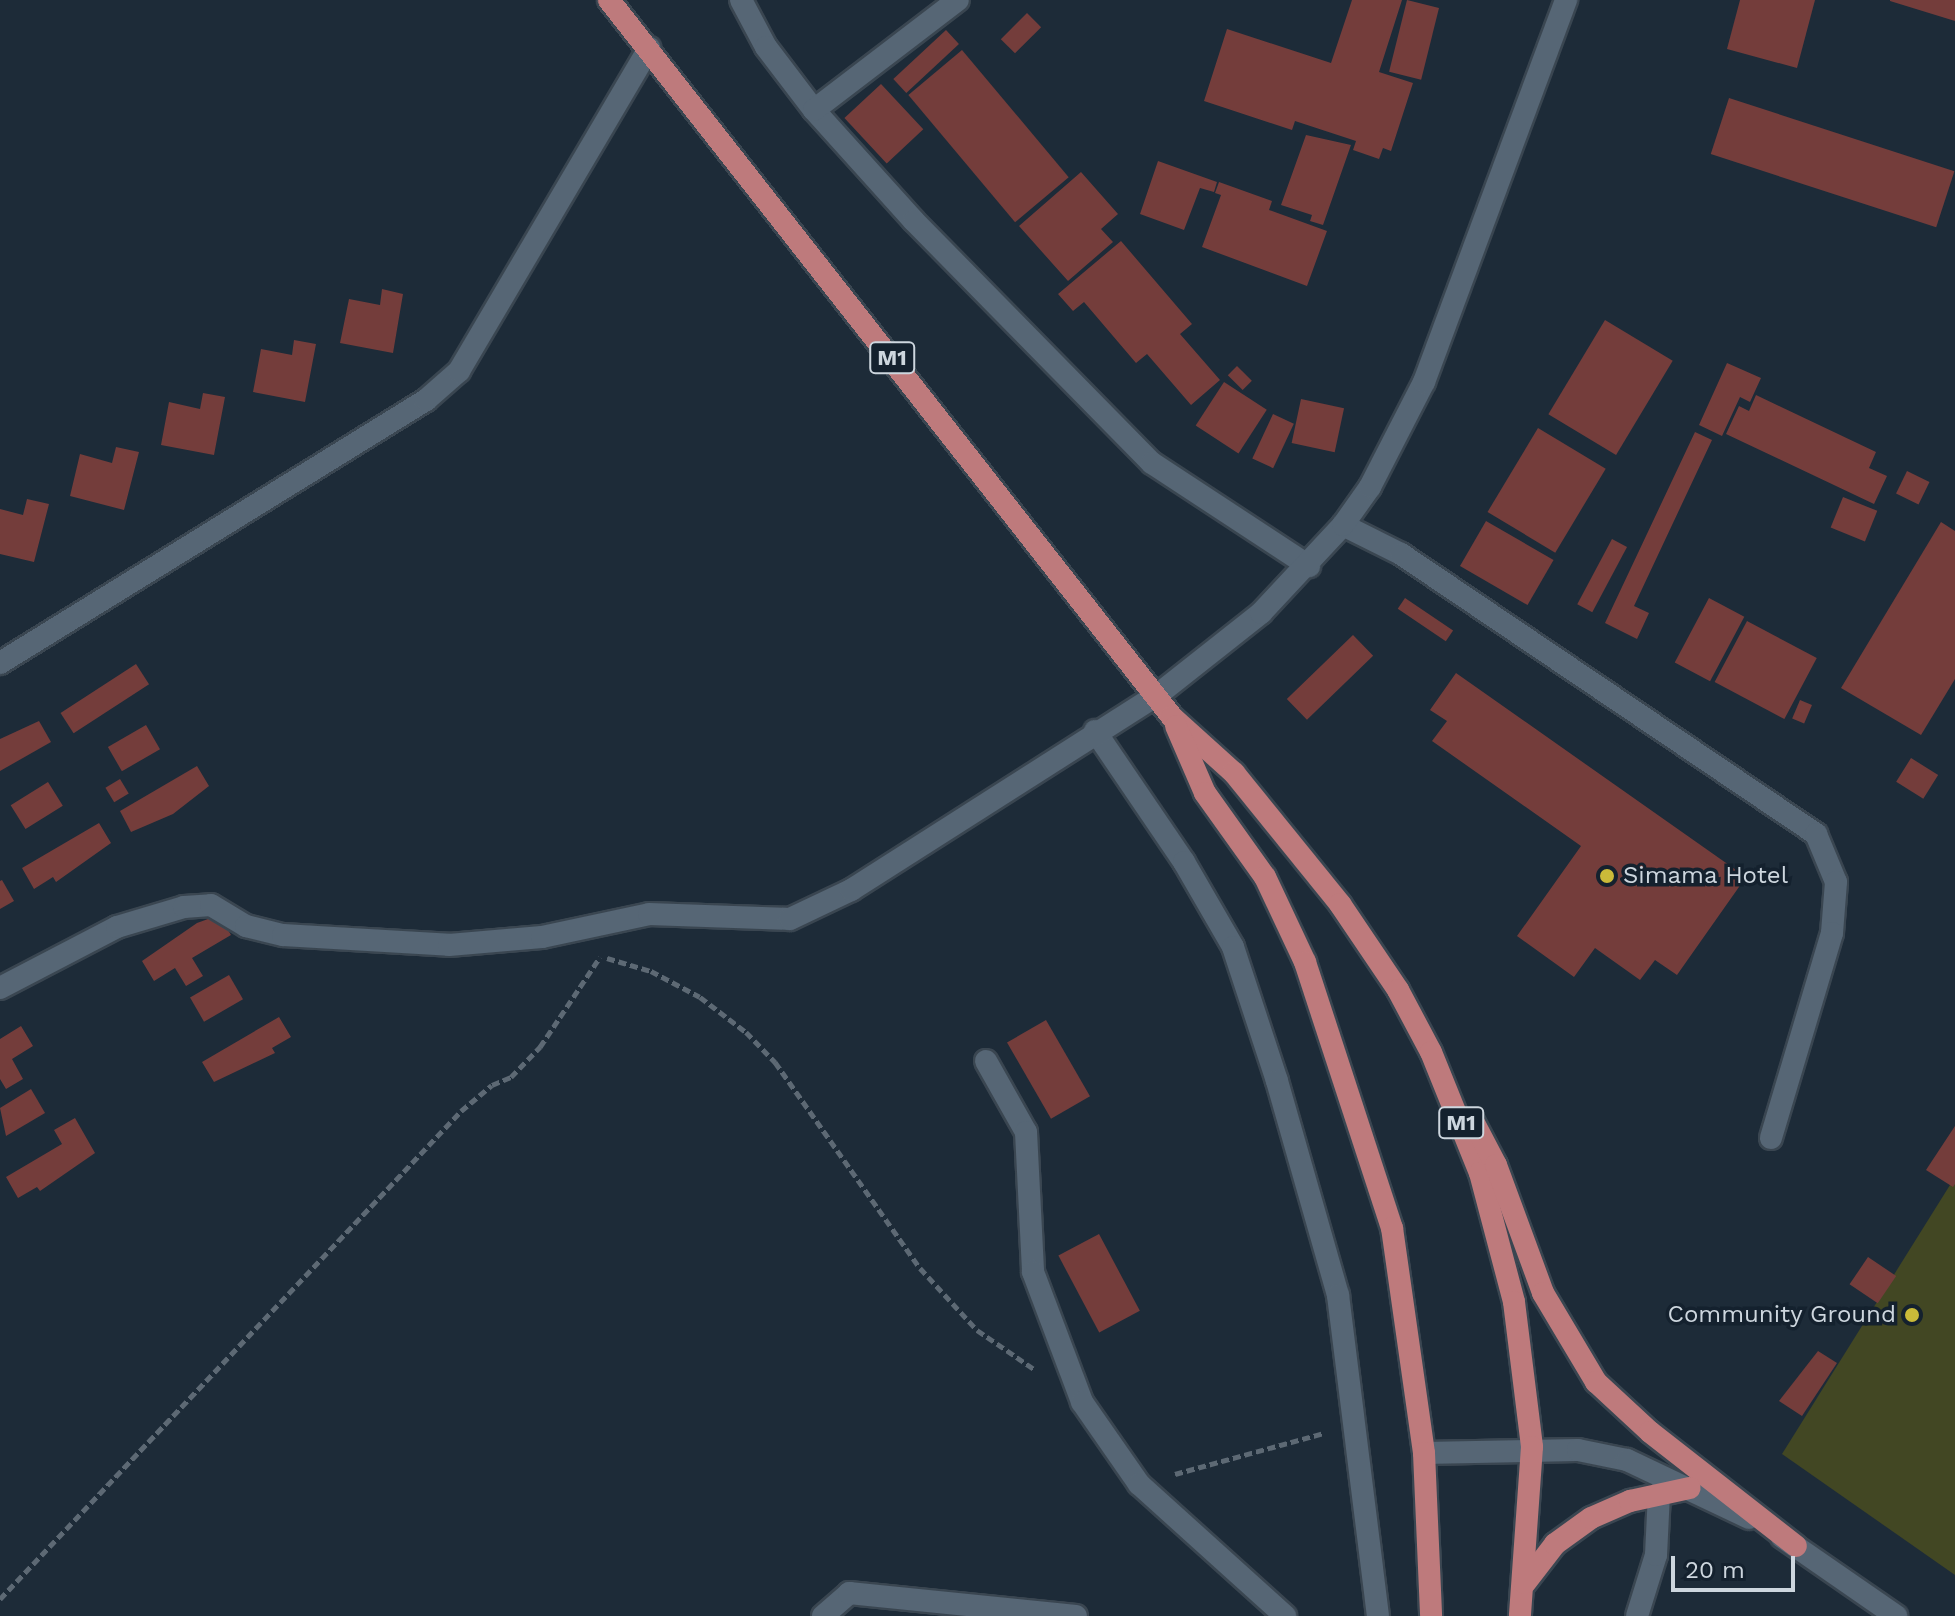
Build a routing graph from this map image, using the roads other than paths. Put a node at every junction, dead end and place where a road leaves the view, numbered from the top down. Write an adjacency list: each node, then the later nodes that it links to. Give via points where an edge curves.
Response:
1 (609, 0): 5 (highway, M1)
2 (741, 0): 6 (street, via 766,47)
3 (958, 0): 6 (street)
4 (1566, 0): 7 (street, via 1424,382 1370,487)
5 (649, 48): 9 (street, via 459,371 426,400); 10 (highway, M1)
6 (814, 110): 8 (street, via 914,221 1152,463)
7 (1343, 525): 8 (street); 16 (street, via 1401,554 1816,834 1836,882 1832,933)
8 (1309, 566): 10 (street, via 1261,613)
9 (0, 663)
10 (1156, 696): 11 (highway, M1); 12 (street)
11 (1172, 717): 14 (highway, M1, via 1234,773 1340,904); 18 (highway, M1, via 1205,793 1265,877 1305,962 1334,1044 1392,1228)
12 (1095, 731): 13 (street, via 851,890 790,919 649,914 542,937 449,945 339,940 246,926 211,905 184,907 117,927); 26 (street, via 1184,862 1233,947 1338,1295)
13 (0, 988)
14 (1431, 1052): 17 (highway, M1, via 1480,1173 1501,1245 1517,1316); 21 (highway, M1, via 1496,1165 1543,1293 1596,1382 1650,1432)
15 (986, 1061): 25 (street, via 1026,1132 1033,1272 1082,1402 1139,1484)
16 (1771, 1138)
17 (1532, 1447): 18 (street); 19 (street, via 1627,1460); 22 (highway, M1)
18 (1424, 1453): 27 (highway, M1)
19 (1690, 1488): 20 (highway); 21 (street)
20 (1659, 1493): 22 (highway, via 1591,1518 1555,1544); 29 (street, via 1656,1555)
21 (1796, 1546): 30 (street)
22 (1525, 1583): 28 (highway, M1)
23 (823, 1616): 24 (street, via 849,1593)
24 (1076, 1616)
25 (1285, 1616)
26 (1378, 1616)
27 (1431, 1616)
28 (1520, 1616)
29 (1637, 1616)
30 (1896, 1616)

